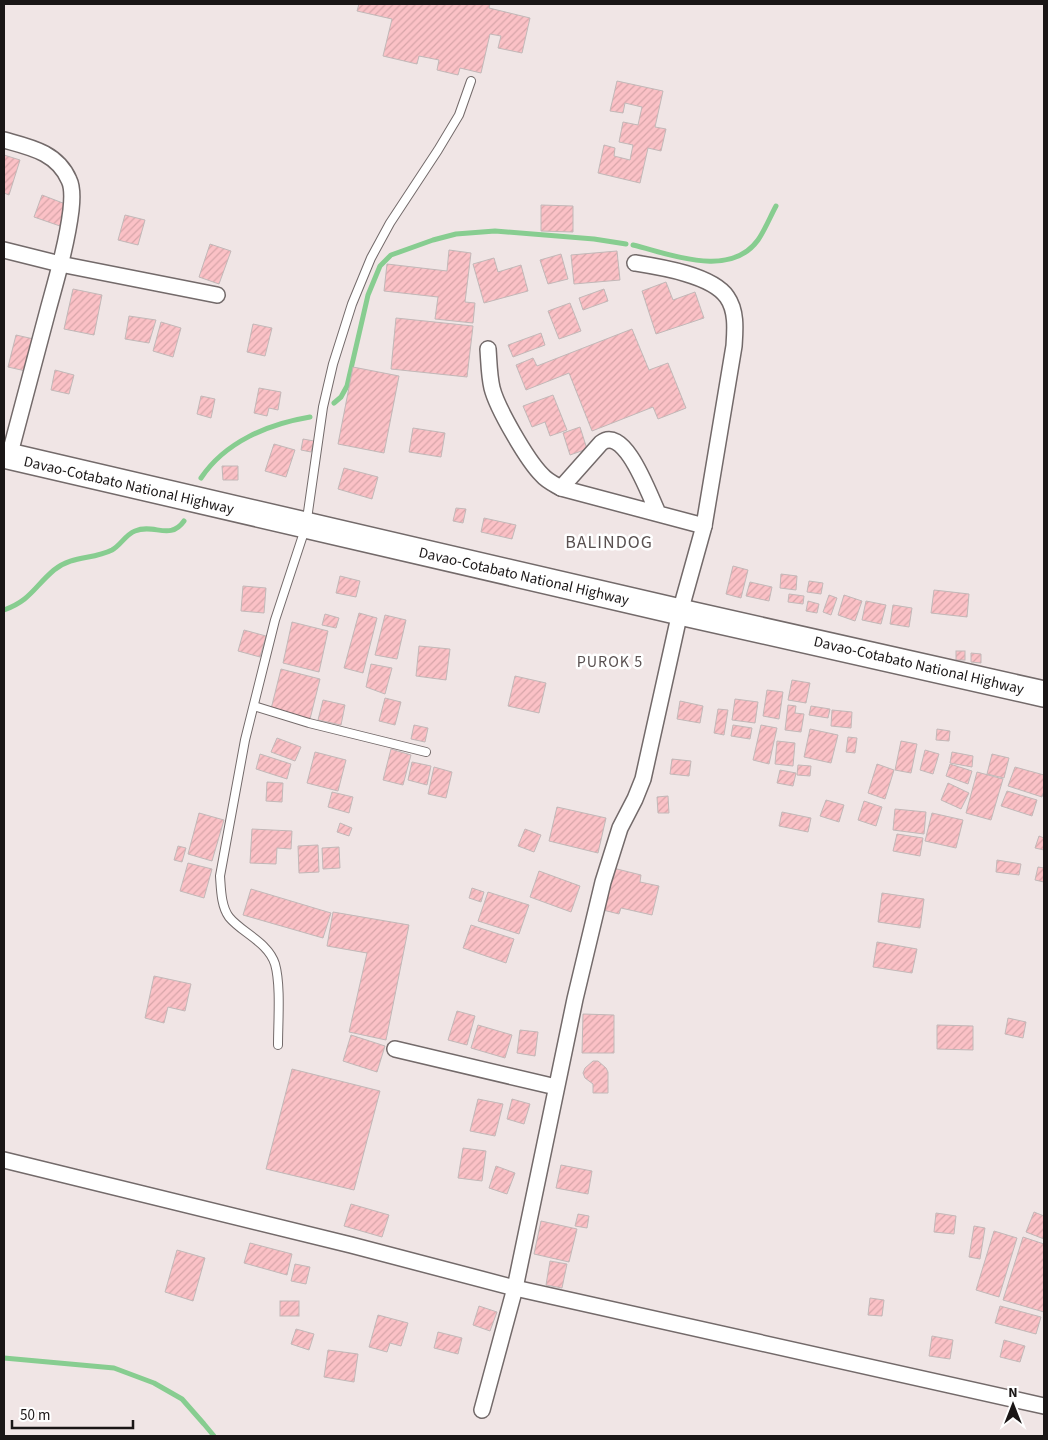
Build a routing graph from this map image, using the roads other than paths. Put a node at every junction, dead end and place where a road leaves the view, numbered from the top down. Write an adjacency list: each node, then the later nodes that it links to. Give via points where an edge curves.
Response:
1 (472, 81): 11 (lane, via 459,115 370,258 352,304 323,407)
2 (4, 140): 5 (street, via 38,149 53,159 70,181 71,210)
3 (4, 250): 5 (street)
4 (635, 263): 12 (street, via 684,272 701,279 728,298 733,312 734,346)
5 (60, 264): 6 (street); 8 (street)
6 (217, 295)
7 (488, 349): 9 (street, via 490,380 497,404 534,465 545,479)
8 (7, 456): 11 (highway, Davao-Cotabato National Highway)
9 (561, 488): 10 (street); 10 (street, via 601,443 611,439 620,443 630,456)
10 (658, 514): 12 (street)
11 (306, 526): 13 (highway, Davao-Cotabato National Highway); 15 (lane, via 275,620)
12 (704, 526): 13 (street)
13 (680, 612): 14 (highway, Davao-Cotabato National Highway); 19 (street, via 643,779 620,828 606,874)
14 (1044, 694)
15 (254, 706): 16 (lane); 17 (lane, via 240,762 220,876 223,903 229,916 270,954 275,964)
16 (426, 752)
17 (278, 1045)
18 (395, 1048): 19 (street)
19 (556, 1086): 21 (street)
20 (4, 1160): 21 (street)
21 (515, 1288): 22 (street); 23 (street)
22 (1044, 1406)
23 (482, 1410)

